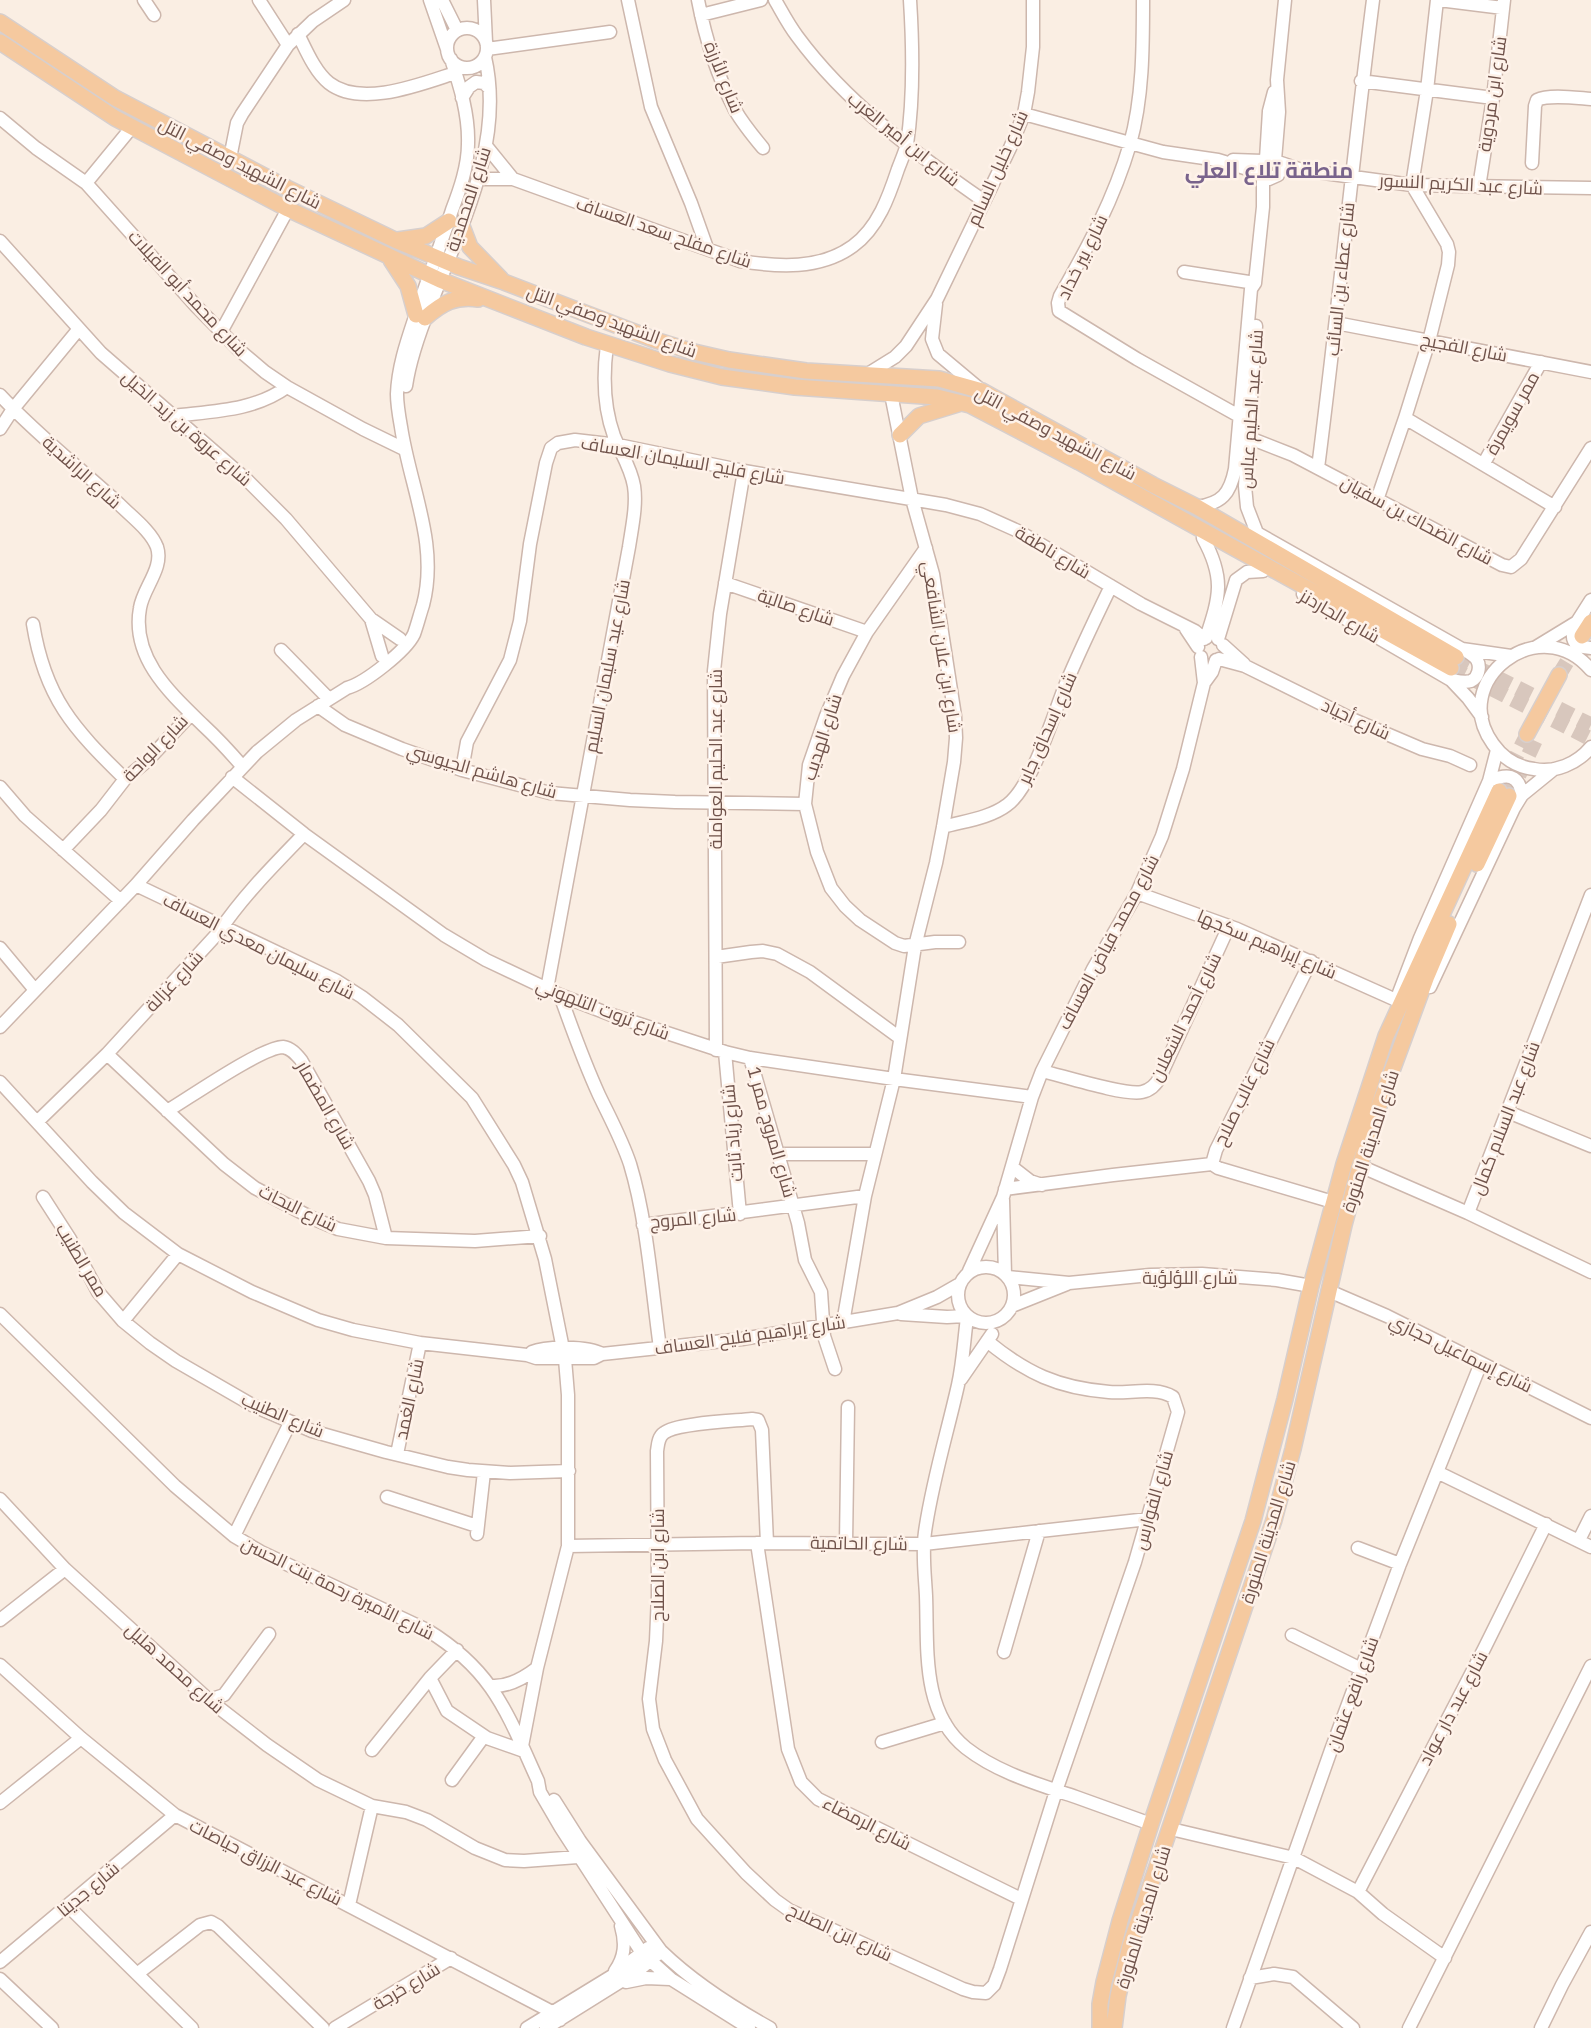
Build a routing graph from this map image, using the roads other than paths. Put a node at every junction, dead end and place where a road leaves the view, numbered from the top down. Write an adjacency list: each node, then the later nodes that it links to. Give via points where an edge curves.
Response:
1 (144, 0): 18 (street)
2 (259, 0): 25 (street)
3 (344, 0): 23 (street)
4 (430, 0): 27 (street, شارع المحمدية)
5 (442, 0): 21 (street)
6 (483, 0): 21 (street, via 476,15); 26 (street, شارع المحمدية)
7 (628, 0): 57 (street, via 651,107)
8 (698, 0): 19 (street, شارع الأرزة)
9 (761, 0): 19 (street)
10 (774, 0): 39 (street, شارع ابن أمير الغرب, via 805,47 866,112)
11 (910, 0): 39 (street, شارع مفلح سعد العساف, via 911,93)
12 (1033, 0): 35 (street, شارع خليل السالم, via 1033,53)
13 (1143, 0): 38 (street, شارع بير خداد, via 1138,107)
14 (1286, 0): 44 (street, شارع عبد الحليم عباس, via 1278,112)
15 (1372, 0): 29 (street, شارع عطاء بن السائب)
16 (1438, 0): 17 (street); 31 (street)
17 (1503, 4): 33 (street, شارع ابن مردوية)
18 (154, 15)
19 (701, 16): 41 (street, شارع الأرزة, via 736,111)
20 (0, 22): 42 (main road, شارع الشهيد وصفي التل, via 115,98)
21 (462, 29): 26 (street, via 477,30); 27 (street, via 451,36)
22 (610, 32): 26 (street)
23 (298, 34): 25 (street); 28 (street, via 328,82 350,92 382,93)
24 (0, 42): 37 (main road, شارع الشهيد وصفي التل, via 80,97)
25 (288, 45): 42 (street, via 237,123)
26 (486, 49): 27 (street, via 481,63 468,68 455,64); 30 (street, شارع المحمدية)
27 (449, 54): 28 (street, شارع المحمدية)
28 (455, 73): 32 (street, شارع المحمدية)
29 (1361, 81): 31 (street); 45 (street, شارع عطاء بن السائب)
30 (489, 88): 32 (street, via 476,82); 40 (street, شارع المحمدية)
31 (1427, 90): 33 (street); 49 (street)
32 (462, 98): 54 (street, شارع المحمدية, via 468,130 468,157)
33 (1493, 98): 50 (street, شارع ابن مردوية)
34 (1591, 99): 43 (street, via 1538,100)
35 (1024, 114): 38 (street, شارع عبد الكريم النسور); 52 (street, شارع خليل السالم)
36 (0, 118): 48 (street, شارع محمد أبو الفيلات)
37 (132, 127): 48 (street); 53 (main road, شارع الشهيد وصفي التل)
38 (1130, 143): 44 (street, شارع عبد الكريم النسور, via 1164,152); 82 (street, شارع بير خداد, via 1097,230 1060,296 1059,311)
39 (907, 146): 52 (street, شارع ابن أمير الغرب); 57 (street, شارع مفلح سعد العساف, via 881,213 854,246 842,254 819,262 780,267 740,261)
40 (487, 147): 46 (street, شارع المحمدية); 47 (street)
41 (763, 148)
42 (230, 158): 55 (main road, شارع الشهيد وصفي التل)
43 (1532, 163)
44 (1270, 167): 45 (street, شارع عبد الكريم النسور); 63 (street, شارع عبد الحليم عباس)
45 (1351, 177): 49 (street, شارع عبد الكريم النسور); 67 (street, شارع عطاء بن السائب)
46 (478, 179): 47 (street, شارع مفلح سعد العساف); 54 (street, شارع المحمدية)
47 (513, 179): 57 (street, شارع مفلح سعد العساف)
48 (86, 183): 69 (street, شارع محمد أبو الفيلات)
49 (1412, 184): 50 (street, شارع عبد الكريم النسور); 70 (street, via 1449,252)
50 (1479, 187): 51 (street, شارع عبد الكريم النسور)
51 (1591, 188)
52 (984, 201): 64 (street, شارع خليل السالم)
53 (288, 209): 58 (main road, شارع الشهيد وصفي التل); 69 (street)
54 (455, 223): 55 (main road, via 426,236); 59 (street, شارع المحمدية); 62 (main road, via 470,247)
55 (395, 240): 59 (main road, شارع الشهيد وصفي التل)
56 (0, 241): 68 (street, شارع عروة بن زيد الخيل)
57 (706, 248)
58 (388, 257): 61 (main road, شارع الشهيد وصفي التل); 66 (main road, via 408,286)
59 (441, 259): 61 (street, شارع المحمدية); 62 (main road, شارع الشهيد وصفي التل)
60 (1184, 272): 63 (street)
61 (434, 278): 65 (main road, شارع الشهيد وصفي التل); 66 (street, شارع المحمدية)
62 (504, 282): 74 (main road, شارع الشهيد وصفي التل, via 694,352 768,366)
63 (1255, 283): 82 (street, شارع عبد الحليم عباس, via 1251,289); 86 (street, شارع عبد الحليم عباس, via 1259,289)
64 (937, 299): 74 (street, شارع خليل السالم, via 906,346); 76 (street, شارع خليل السالم, via 932,339 938,354)
65 (490, 301): 66 (main road, via 455,299); 71 (main road, شارع الشهيد وصفي التل)
66 (420, 316): 88 (street, شارع المحمدية, via 402,360 398,384 397,404)
67 (1336, 323): 70 (street, شارع الفجيج); 91 (street, شارع عطاء بن السائب)
68 (78, 330): 80 (street); 81 (street, شارع عروة بن زيد الخيل)
69 (221, 332): 75 (street, شارع محمد أبو الفيلات, via 265,372)
70 (1429, 341): 72 (street, شارع الفجيج); 83 (street)
71 (607, 344): 77 (main road, شارع الشهيد وصفي التل, via 722,377 795,387); 87 (street, شارع عيد سليمان السليم, via 605,401)
72 (1541, 362): 73 (street, شارع الفجيج); 90 (street, ممر سويمرة)
73 (1591, 372)
74 (866, 375): 76 (main road, شارع الشهيد وصفي التل, via 939,379)
75 (287, 387): 81 (street, via 275,396 250,406); 88 (street, شارع محمد أبو الفيلات)
76 (982, 391): 96 (main road, شارع الشهيد وصفي التل)
77 (891, 394): 79 (main road, شارع الشهيد وصفي التل, via 937,397); 85 (street, شارع ابن علان الشافعي)
78 (0, 395): 80 (street, شارع الراشدية)
79 (962, 403): 85 (main road, via 919,416); 97 (main road, شارع الشهيد وصفي التل, via 1010,425)
80 (13, 409): 84 (street); 101 (street, شارع الراشدية, via 126,511 149,535 157,546)
81 (173, 416): 106 (street, شارع عروة بن زيد الخيل, via 269,501)
82 (1239, 416): 96 (street, شارع عبد الحليم عباس, via 1235,469 1229,489)
83 (1406, 418): 90 (street); 94 (street)
84 (0, 429)
85 (900, 435): 93 (street, شارع ابن علان الشافعي)
86 (1247, 437): 91 (street, شارع الضحاك بن سفيان); 98 (street, شارع عبد الحليم عباس, via 1246,498)
87 (618, 445): 92 (street, شارع فليح السليمان العساف); 135 (street, شارع فليح السليمان العساف, via 575,440 558,443 551,448 530,544 516,641 510,660 467,742); 140 (street, شارع عيد سليمان السليم, via 631,473 635,498 629,547)
88 (404, 448): 108 (street, شارع المحمدية, via 427,548 426,590)
89 (1591, 448): 95 (street, شارع الضحاك بن سفيان)
90 (1484, 464): 95 (street)
91 (1318, 468): 94 (street, شارع الضحاك بن سفيان)
92 (744, 471): 93 (street, شارع فليح السليمان العساف); 103 (street, شارع عبد الحليم العواملة)
93 (912, 499): 100 (street, شارع ابن علان الشافعي); 104 (street, شارع ناطفة, via 946,505 1002,522)
94 (1377, 500): 95 (street, شارع الضحاك بن سفيان, via 1511,567 1521,559)
95 (1555, 507)
96 (1203, 511): 98 (street, شارع الجاردنز); 118 (main road, شارع الشهيد وصفي التل)
97 (1190, 524): 99 (street, شارع الجاردنز); 118 (main road, شارع الشهيد وصفي التل)
98 (1257, 533): 118 (street, شارع الجاردنز)
99 (1203, 538): 102 (street, شارع الجاردنز); 112 (street, شارع محمد فياض العساف, via 1214,558 1219,580)
100 (926, 548): 109 (street, شارع الهديب); 143 (street, شارع ابن علان الشافعي, via 938,601 955,716 956,738)
101 (158, 554): 125 (street, شارع الواحة, via 155,571 140,606 141,642 149,665)
102 (1263, 571): 112 (street, شارع محمد فياض العساف, via 1246,572 1236,580); 118 (street, شارع الجاردنز)
103 (725, 583): 109 (street, شارع صالية); 141 (street, شارع عبد الحليم العواملة, via 714,671)
104 (1110, 586): 112 (street, شارع ناطفة); 143 (street, شارع إسحاق جابر, via 1041,750 1015,798 999,810)
105 (1591, 600): 110 (street)
106 (371, 619): 111 (street, شارع عروة بن زيد الخيل); 115 (street, شارع عروة بن زيد الخيل)
107 (33, 624): 137 (street, via 39,658 60,706 70,721)
108 (416, 624): 111 (street); 123 (street, شارع المحمدية, via 414,634 389,661 357,686)
109 (867, 632): 142 (street, شارع الهديب, via 826,716 809,765)
110 (1587, 635): 113 (street)
111 (400, 639): 115 (street)
112 (1208, 644): 117 (street, شارع محمد فياض العساف, via 1223,652); 117 (street, شارع أجياد, via 1208,662); 119 (street, شارع أجياد); 122 (street, شارع محمد فياض العساف)
113 (1536, 648): 116 (street); 120 (street, via 1553,648 1569,653)
114 (281, 650): 124 (street, شارع هاشم الجيوسي)
115 (382, 656): 123 (street)
116 (1511, 656): 118 (street, شارع الجاردنز); 126 (street, via 1497,667 1487,682 1482,699)
117 (1218, 660): 119 (street, شارع أجياد); 122 (street, شارع محمد فياض العساف)
118 (1455, 663): 126 (street, شارع الجاردنز, via 1468,698)
119 (1246, 666): 132 (street, شارع أجياد, via 1375,729)
120 (1591, 670)
121 (1563, 677): 127 (main road)
122 (1204, 683): 147 (street, شارع محمد فياض العساف, via 1169,816)
123 (347, 688): 124 (street)
124 (323, 703): 133 (street, via 276,735); 135 (street, شارع هاشم الجيوسي, via 333,718 359,731)
125 (191, 714): 133 (street); 137 (street, شارع الواحة)
126 (1482, 717): 129 (street)
127 (1532, 736)
128 (1591, 747): 130 (street)
129 (1497, 750): 134 (street, via 1523,767); 139 (street, شارع المدينة المنورة)
130 (1576, 760): 131 (street); 134 (street)
131 (1591, 760)
132 (1470, 765)
133 (242, 766): 136 (street)
134 (1554, 769): 139 (street, شارع المدينة المنورة)
135 (462, 770): 140 (street, شارع هاشم الجيوسي, via 550,793)
136 (232, 777): 144 (street, شارع ثروت التلهوني); 146 (street)
137 (125, 779): 145 (street, شارع الواحة)
138 (0, 788): 145 (street)
139 (1505, 791): 160 (street, شارع المدينة المنورة, via 1420,938); 162 (main road, شارع المدينة المنورة); 178 (main road, شارع المدينة المنورة, via 1445,932 1380,1103)
140 (582, 796): 141 (street, شارع هاشم الجيوسي); 158 (street, شارع عيد سليمان السليم)
141 (714, 803): 142 (street, شارع هاشم الجيوسي); 155 (street, شارع عبد الحليم العواملة)
142 (806, 804): 153 (street, شارع الهديب, via 811,831 831,888 860,920 895,943)
143 (943, 827): 153 (street, شارع ابن علان الشافعي)
144 (304, 834): 151 (street, شارع غزالة, via 249,891); 158 (street, شارع ثروت التلهوني, via 444,935)
145 (63, 850): 149 (street)
146 (136, 885): 149 (street); 151 (street, شارع سليمان معدي العساف)
147 (1137, 893): 150 (street, شارع إبراهيم سكجها); 167 (street, شارع محمد فياض العساف, via 1092,969)
148 (1591, 895): 172 (street, شارع عبد السلام كمال)
149 (121, 901): 157 (street)
150 (1229, 926): 156 (street, شارع إبراهيم سكجها); 167 (street, شارع أحمد الشعلان, via 1153,1087 1142,1092 1126,1092)
151 (222, 927): 165 (street, شارع غزالة); 189 (street, شارع سليمان معدي العساف, via 345,986 398,1025 430,1055 472,1098 501,1142 522,1182)
152 (959, 942): 153 (street, شارع الهديب, via 925,942)
153 (915, 946): 163 (street, شارع ابن علان الشافعي)
154 (0, 948): 157 (street)
155 (716, 958): 163 (street, via 763,951 784,957 810,972); 164 (street, شارع عبد الحليم العواملة)
156 (1310, 961): 160 (street, شارع إبراهيم سكجها); 177 (street, شارع غالب صلاح)
157 (34, 990): 161 (street)
158 (547, 990): 159 (street, شارع ثروت التلهوني)
159 (560, 995): 164 (street, شارع ثروت التلهوني); 188 (street, شارع المروج, via 598,1093 624,1148)
160 (1396, 1000): 162 (street, شارع المدينة المنورة)
161 (0, 1027)
162 (1386, 1036): 184 (main road, شارع المدينة المنورة)
163 (900, 1038): 168 (street, شارع ابن علان الشافعي)
164 (720, 1051): 166 (street, شارع ثروت التلهوني); 187 (street, شارع زياد ثابت)
165 (107, 1054): 171 (street, شارع البحاث); 173 (street, شارع غزالة)
166 (750, 1058): 168 (street, شارع ثروت التلهوني); 175 (street, شارع المروج ممر 1)
167 (1042, 1071): 170 (street, شارع محمد فياض العساف)
168 (894, 1079): 170 (street, شارع ثروت التلهوني); 176 (street, شارع ابن علان الشافعي)
169 (0, 1082): 173 (street, شارع إبراهيم فليح العساف)
170 (1032, 1097): 179 (street, شارع محمد فياض العساف)
171 (167, 1110): 190 (street, شارع البحاث, via 224,1164 277,1201 338,1229); 190 (street, شارع المضمار, via 262,1053 285,1047 294,1052 369,1181)
172 (1508, 1112): 174 (street); 186 (street, شارع عبد السلام كمال)
173 (37, 1122): 191 (street, شارع إبراهيم فليح العساف, via 92,1182 131,1218)
174 (1591, 1146)
175 (777, 1154): 176 (street); 185 (street, شارع المروج ممر 1)
176 (875, 1154): 182 (street, شارع ابن علان الشافعي)
177 (1212, 1164): 180 (street); 184 (street, شارع غالب صلاح)
178 (1360, 1166): 186 (street); 198 (main road, شارع المدينة المنورة)
179 (1012, 1167): 180 (street, via 1030,1181); 181 (street, شارع محمد فياض العساف)
180 (1042, 1185): 181 (street)
181 (1004, 1193): 192 (street, شارع محمد فياض العساف); 194 (street, شارع محمد فياض العساف)
182 (866, 1196): 185 (street, شارع المروج); 205 (street, شارع ابن علان الشافعي)
183 (43, 1197): 204 (street, ممر الطنيب, via 98,1292)
184 (1333, 1202): 197 (main road, شارع المدينة المنورة)
185 (793, 1207): 187 (street, شارع المروج); 206 (street, شارع المروج ممر 1, via 806,1260 823,1298)
186 (1468, 1213): 193 (street, شارع عبد السلام كمال)
187 (740, 1214): 188 (street, شارع المروج)
188 (643, 1225): 209 (street)
189 (540, 1236): 190 (street, شارع البحاث, via 475,1241); 210 (street, شارع سليمان معدي العساف)
190 (386, 1238)
191 (178, 1254): 204 (street); 208 (street, شارع إبراهيم فليح العساف, via 276,1304 318,1320)
192 (969, 1271): 194 (street, via 994,1267); 196 (street)
193 (1591, 1272)
194 (1006, 1275): 195 (street, شارع اللؤلؤية); 199 (street, via 1013,1286)
195 (1069, 1283): 197 (street, شارع اللؤلؤية, via 1150,1275 1202,1274); 199 (street, شارع اللؤلؤية)
196 (958, 1285): 201 (street, شارع إبراهيم فليح العساف); 202 (street, via 957,1301)
197 (1311, 1286): 263 (main road, شارع المدينة المنورة, via 1253,1522)
198 (1329, 1292): 211 (street, شارع إسماعيل حجازي, via 1387,1316); 264 (main road, شارع المدينة المنورة, via 1274,1520)
199 (1012, 1306): 203 (street)
200 (0, 1314): 228 (street, شارع الأميرة رحمة بنت الحسن, via 175,1486)
201 (898, 1314): 202 (street, شارع إبراهيم فليح العساف); 205 (street, شارع إبراهيم فليح العساف)
202 (966, 1317): 203 (street, via 978,1323 991,1324); 213 (street)
203 (1003, 1318): 207 (street)
204 (123, 1321): 217 (street, شارع الطنيب, via 176,1361 254,1406)
205 (843, 1323): 206 (street, شارع إبراهيم فليح العساف)
206 (824, 1327): 209 (street, شارع إبراهيم فليح العساف); 212 (street, شارع المروج ممر 1)
207 (987, 1341): 213 (street); 225 (street, شارع الفوارس, via 1040,1378 1109,1392 1157,1392 1173,1398 1178,1412)
208 (420, 1343): 210 (street, شارع إبراهيم فليح العساف, via 527,1354 535,1351); 218 (street, شارع الغمد)
209 (660, 1348): 210 (street, شارع إبراهيم فليح العساف, via 602,1354 594,1358)
210 (565, 1354): 219 (street, شارع سليمان معدي العساف)
211 (1482, 1363): 215 (street, شارع إسماعيل حجازي); 221 (street, شارع رافع عثمان)
212 (835, 1368)
213 (958, 1384): 232 (street)
214 (848, 1407): 231 (street)
215 (1591, 1418)
216 (752, 1419): 230 (street, شارع الرمضاء, via 758,1420 762,1430); 233 (street, شارع ابن الصلاح, via 670,1429 661,1436 656,1451)
217 (290, 1422): 218 (street, شارع الطنيب); 228 (street)
218 (397, 1454): 220 (street, شارع الطنيب)
219 (569, 1471): 220 (street, شارع الطنيب); 234 (street, شارع سليمان معدي العساف)
220 (484, 1472): 222 (street, via 477,1530)
221 (1437, 1472): 226 (street); 237 (street, شارع رافع عثمان)
222 (387, 1497)
223 (0, 1499): 238 (street, شارع محمد هليل)
224 (1591, 1516): 229 (street)
225 (1148, 1519): 227 (street, شارع الحاتمية); 259 (street, شارع الفوارس)
226 (1546, 1524): 229 (street); 267 (street, شارع عبد دار عواد)
227 (1039, 1531): 232 (street, شارع الحاتمية); 243 (street)
228 (234, 1536): 242 (street, شارع الأميرة رحمة بنت الحسن, via 406,1619)
229 (1579, 1540): 235 (street)
230 (762, 1543): 231 (street, شارع الحاتمية); 233 (street, شارع الحاتمية); 268 (street, شارع الرمضاء, via 788,1749 801,1782 818,1799)
231 (846, 1543): 232 (street, شارع الحاتمية)
232 (924, 1544): 251 (street, via 931,1688)
233 (658, 1545): 234 (street, شارع الحاتمية); 268 (street, شارع ابن الصلاح, via 656,1641 649,1699 653,1729 665,1760 697,1819 729,1857 789,1910 963,1989 980,1993 986,1993 994,1985)
234 (568, 1546): 246 (street, شارع سليمان معدي العساف)
235 (1591, 1547)
236 (1358, 1548): 237 (street)
237 (1400, 1564): 247 (street, شارع رافع عثمان)
238 (66, 1569): 239 (street); 250 (street, شارع محمد هليل)
239 (0, 1620)
240 (269, 1634): 250 (street, via 224,1695)
241 (1292, 1634): 247 (street)
242 (457, 1650): 248 (street); 249 (street, شارع الأميرة رحمة بنت الحسن)
243 (1004, 1652)
244 (0, 1665): 253 (street, شارع عبد الرزاق حياصات)
245 (1591, 1666): 276 (street)
246 (537, 1668): 249 (street, via 510,1684); 255 (street, شارع سليمان معدي العساف)
247 (1361, 1669): 266 (street, شارع رافع عثمان)
248 (430, 1678): 252 (street, via 447,1711); 256 (street)
249 (492, 1686): 255 (street, شارع الأميرة رحمة بنت الحسن)
250 (209, 1700): 261 (street, شارع محمد هليل, via 318,1780)
251 (945, 1723): 254 (street); 259 (street, via 964,1746 981,1758)
252 (484, 1736): 255 (street); 257 (street)
253 (81, 1738): 260 (street); 262 (street, شارع عبد الرزاق حياصات)
254 (882, 1742)
255 (523, 1749): 258 (street, شارع الأميرة رحمة بنت الحسن)
256 (372, 1750)
257 (452, 1780)
258 (538, 1781): 265 (street, شارع الأميرة رحمة بنت الحسن, via 540,1792); 273 (street, شارع الأميرة رحمة بنت الحسن, via 545,1786 580,1841)
259 (1056, 1791): 263 (street); 268 (street, شارع ابن الصلاح)
260 (0, 1803)
261 (372, 1806): 265 (street, شارع محمد هليل, via 406,1812 505,1860 524,1862); 269 (street)
262 (175, 1815): 269 (street, شارع عبد الرزاق حياصات); 270 (street, شارع جديتا)
263 (1151, 1824): 284 (main road, شارع المدينة المنورة, via 1109,1957)
264 (1171, 1829): 266 (street); 283 (main road, شارع المدينة المنورة, via 1128,1954)
265 (578, 1857): 271 (street, شارع الأميرة رحمة بنت الحسن)
266 (1294, 1858): 267 (street); 279 (street, شارع رافع عثمان)
267 (1358, 1892): 276 (street)
268 (1021, 1899)
269 (350, 1905): 275 (street, شارع عبد الرزاق حياصات)
270 (68, 1906): 277 (street, شارع جديتا); 278 (street)
271 (618, 1917): 274 (street, شارع الأميرة رحمة بنت الحسن); 282 (street, via 624,1947)
272 (1591, 1932): 286 (street, via 1562,1984)
273 (657, 1947): 274 (street); 294 (street, شارع الأميرة رحمة بنت الحسن, via 715,1994)
274 (646, 1957): 281 (street, شارع الأميرة رحمة بنت الحسن); 282 (street)
275 (451, 1958): 285 (street, شارع عبد الرزاق حياصات); 290 (street, شارع خرجة)
276 (1445, 1958): 301 (street)
277 (0, 1962)
278 (137, 1974): 288 (street); 289 (street, via 200,1925 211,1922)
279 (1250, 1978): 299 (street, شارع رافع عثمان); 300 (street, via 1274,1974 1293,1977)
280 (0, 1979): 287 (street)
281 (671, 1979): 282 (street); 293 (street, شارع الأميرة رحمة بنت الحسن)
282 (614, 1981): 285 (street)
283 (1118, 1996): 297 (main road, شارع المدينة المنورة); 298 (main road)
284 (1100, 2004): 295 (main road, via 1091,2014); 296 (main road, شارع المدينة المنورة)
285 (556, 2016): 291 (street); 292 (street)
286 (1545, 2027)
287 (52, 2028)
288 (192, 2028)
289 (323, 2028)
290 (335, 2028)
291 (527, 2028)
292 (546, 2028)
293 (749, 2028)
294 (770, 2028)
295 (1089, 2028)
296 (1100, 2028)
297 (1114, 2028)
298 (1122, 2028)
299 (1233, 2028)
300 (1353, 2028)
301 (1409, 2028)

